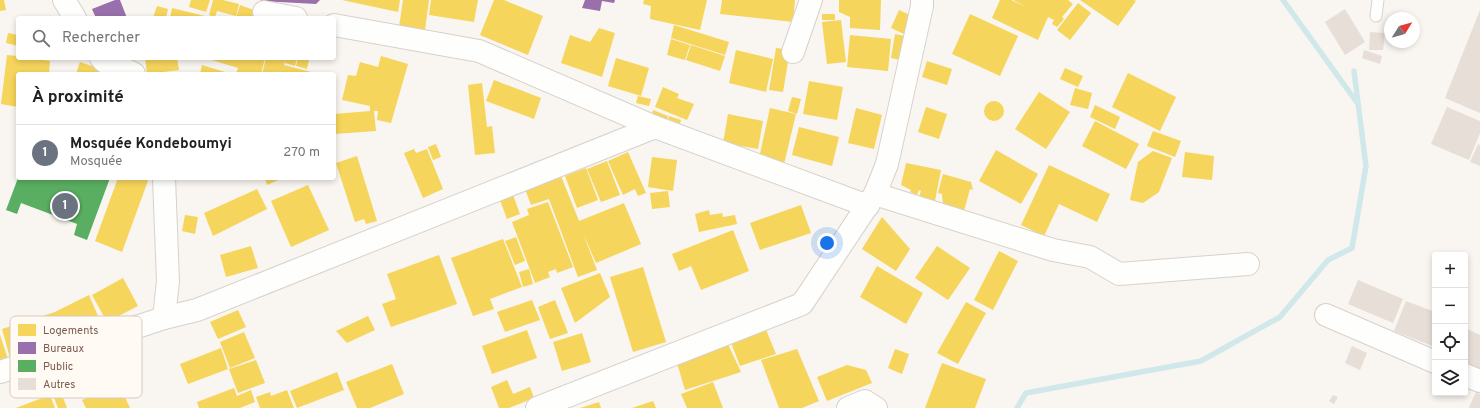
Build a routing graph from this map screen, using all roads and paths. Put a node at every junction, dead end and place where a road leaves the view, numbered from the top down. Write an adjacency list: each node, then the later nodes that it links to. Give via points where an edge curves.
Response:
1 (64, 0): 6 (street)
2 (811, 0): 10 (street)
3 (922, 0): 15 (street, via 887,164)
4 (1378, 0): 8 (lane)
5 (264, 12): 7 (street)
6 (74, 16)
7 (285, 16)
8 (1376, 16)
9 (336, 25): 13 (street, via 479,52)
10 (793, 52)
11 (103, 60): 12 (street, via 113,67)
12 (131, 72)
13 (655, 127): 15 (street); 18 (street, via 197,310)
14 (164, 180): 18 (street, via 168,281)
15 (871, 200): 16 (street, via 1053,250 1090,257 1119,274); 25 (street, via 802,304)
16 (1248, 264)
17 (1326, 315): 20 (street)
18 (164, 318): 19 (street)
19 (142, 325)
20 (1432, 361)
21 (10, 369): 22 (street)
22 (0, 372)
23 (1468, 376): 24 (street)
24 (1480, 382)
25 (537, 408)
26 (848, 408): 27 (street, via 865,401)
27 (876, 408)

